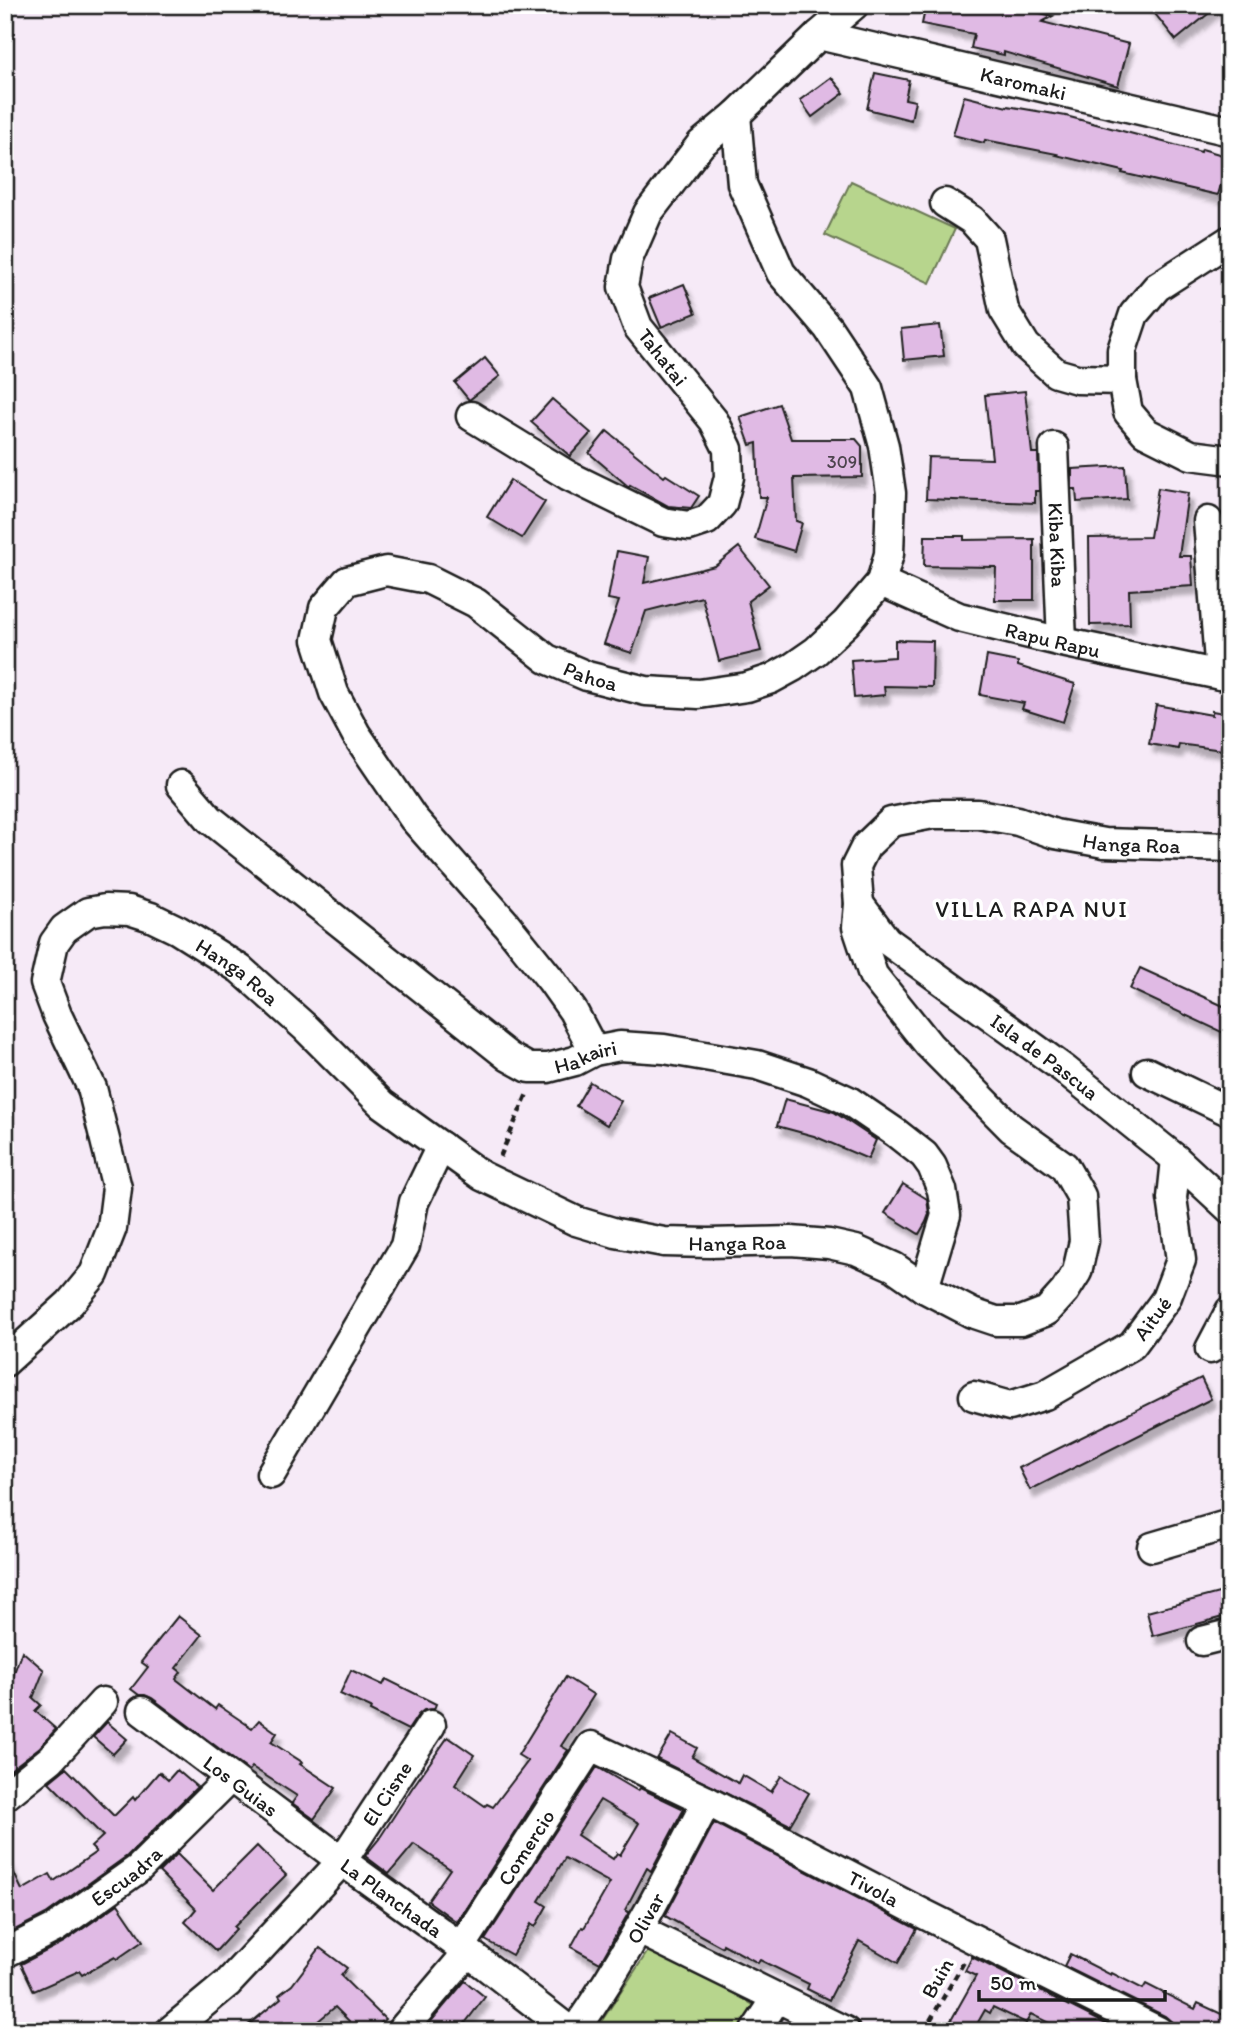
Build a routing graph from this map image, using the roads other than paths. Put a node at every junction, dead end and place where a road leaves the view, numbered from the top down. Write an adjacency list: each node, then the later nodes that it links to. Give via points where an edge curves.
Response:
1 (854, 5): 2 (street, Tahatai)
2 (819, 35): 3 (street, Tahatai); 4 (street, Karomaki)
3 (736, 115): 8 (street, Tahatai, via 701,144 648,214 628,259 623,287 638,327 713,421 727,449 730,477 722,504 707,520 689,526 663,522 569,476); 12 (street, Pahoa, via 742,184 781,273 828,328 868,388 891,493 889,554)
4 (1230, 131)
5 (945, 203): 7 (street, via 972,220 989,239 1004,310 1026,346 1056,373 1077,379)
6 (1230, 240): 7 (street, via 1157,287 1134,314 1122,351)
7 (1122, 380): 10 (street, via 1128,412 1145,432 1191,455)
8 (471, 415)
9 (1054, 447): 13 (street, Kiba Kiba)
10 (1230, 460)
11 (1208, 521): 14 (street)
12 (881, 582): 13 (street, Rapu Rapu, via 959,617); 18 (street, Pahoa, via 816,651 793,667 747,687 699,694 646,691 587,676 547,659 475,603 428,579 386,571 347,581 324,608 317,640 334,693 356,734 414,818 551,980)
13 (1062, 642): 14 (street, Rapu Rapu)
14 (1225, 676)
15 (181, 785): 18 (street, Hakairi, via 210,819 509,1057 538,1068 562,1065)
16 (1230, 847): 17 (street, Hanga Roa, via 1104,843 978,814 933,814 891,822 866,846 856,866)
17 (859, 904): 22 (street, Isla de Pascua, via 886,940 1064,1069); 24 (street, Hanga Roa, via 857,928 873,975 929,1045 1011,1128 1064,1166 1081,1196 1084,1241 1077,1272 1047,1311 1021,1321 996,1321)
18 (594, 1051): 24 (street, Hakairi, via 620,1046 664,1049 757,1065 849,1101 895,1133 924,1155 943,1190 946,1215)
19 (1147, 1072): 20 (street)
20 (1230, 1112)
21 (441, 1146): 24 (street, Hanga Roa, via 491,1180 576,1221 616,1233 664,1242 829,1244 856,1250); 27 (street, Hanga Roa, via 382,1104 240,969 151,917 129,910 88,912 64,929 54,943 45,983 92,1088 117,1188 112,1227 94,1274 70,1303); 29 (street, via 414,1202 405,1246)
22 (1176, 1159): 23 (street, Isla de Pascua); 28 (street, Aitué, via 1172,1198 1181,1260 1166,1299 1132,1345 1045,1395 1010,1406)
23 (1230, 1209)
24 (924, 1288)
25 (1230, 1311): 26 (street)
26 (1210, 1349)
27 (5, 1362)
28 (974, 1396)
29 (271, 1474)
30 (1230, 1524): 31 (street)
31 (1152, 1547)
32 (1230, 1634): 33 (street)
33 (1202, 1640)
34 (103, 1702): 39 (street, via 51,1759)
35 (142, 1710): 38 (street, Los Guias)
36 (431, 1725): 41 (street, El Cisne)
37 (592, 1746): 40 (street, Tivola); 43 (street, Comercio)
38 (230, 1778): 41 (street, Los Guias); 44 (street, Escuadra, via 138,1869 55,1928)
39 (5, 1796)
40 (707, 1801): 42 (street, Olivar); 51 (street, Tivola)
41 (342, 1861): 43 (street, La Planchada); 46 (street, La Planchada, via 228,1983)
42 (639, 1930): 45 (street); 48 (street, Olivar, via 604,1990)
43 (464, 1950): 47 (street, Comercio); 48 (street, La Planchada)
44 (5, 1952)
45 (777, 1998): 49 (street); 50 (street)
46 (170, 2031)
47 (401, 2031)
48 (572, 2031)
49 (755, 2031)
50 (845, 2031)
51 (1158, 2031)

